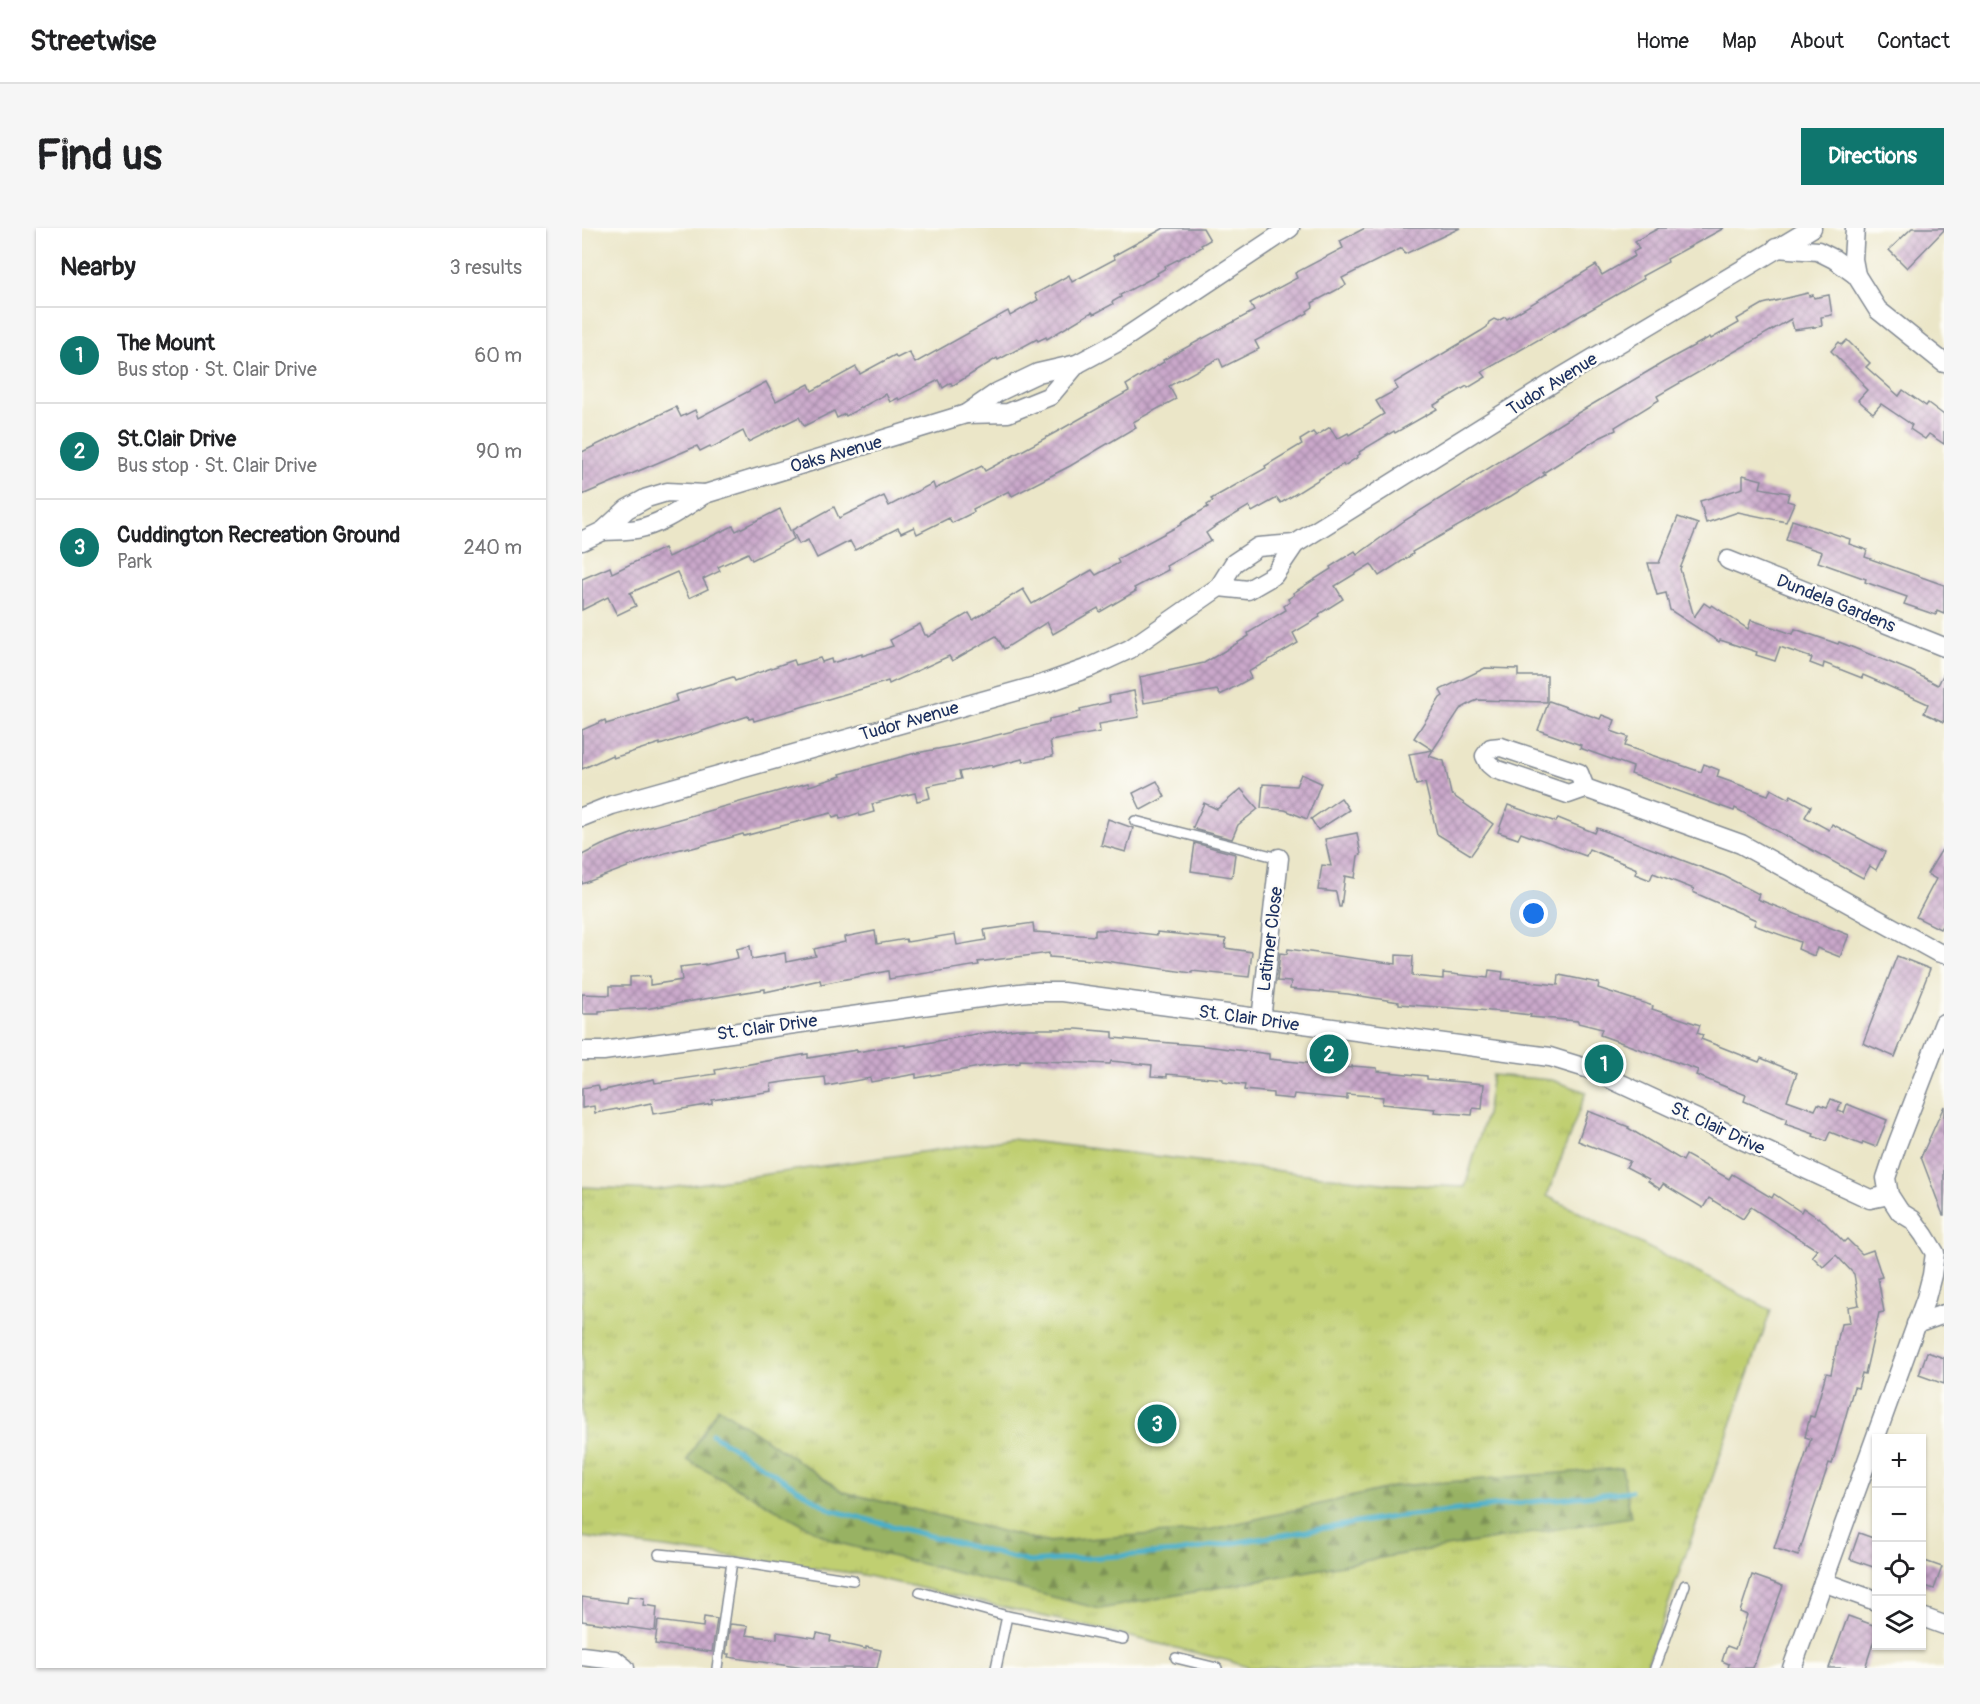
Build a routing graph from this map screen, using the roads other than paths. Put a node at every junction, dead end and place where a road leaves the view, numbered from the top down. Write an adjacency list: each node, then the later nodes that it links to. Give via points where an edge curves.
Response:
1 (1290, 228): 7 (street, Oaks Avenue, via 1120,341)
2 (1812, 228): 4 (street, Tudor Avenue)
3 (1855, 228): 5 (street)
4 (1776, 248): 5 (street, via 1818,251); 12 (street, Tudor Avenue)
5 (1856, 275): 6 (street, via 1878,310)
6 (1944, 363)
7 (1077, 364): 8 (street, Oaks Avenue, via 1038,373 998,392); 8 (street, Oaks Avenue, via 1050,396 1008,413)
8 (966, 414): 9 (street, Oaks Avenue)
9 (705, 494): 10 (street, Oaks Avenue, via 654,524 634,530); 10 (street, Oaks Avenue, via 667,492 647,498 627,509)
10 (603, 531): 11 (street, Oaks Avenue)
11 (582, 541)
12 (1295, 544): 14 (street, Tudor Avenue, via 1258,547 1234,563); 14 (street, Tudor Avenue, via 1274,574 1248,590)
13 (1728, 560): 15 (street, Dundela Gardens)
14 (1219, 587): 17 (street, Tudor Avenue, via 1130,649 1091,667 612,805)
15 (1944, 647)
16 (1585, 788): 16 (street, via 1579,773 1501,747 1491,748 1485,756 1495,769 1569,794); 20 (street, via 1741,844)
17 (582, 817)
18 (1135, 821): 19 (lane)
19 (1279, 858): 21 (street, Latimer Close)
20 (1944, 954)
21 (1261, 1020): 23 (street, St. Clair Drive, via 1063,992 1028,992); 24 (street, St. Clair Drive, via 1550,1057 1589,1069 1870,1199)
22 (1944, 1023): 24 (street, via 1889,1167)
23 (582, 1051)
24 (1888, 1195): 25 (street, via 1924,1235)
25 (1939, 1260): 27 (street)
26 (1944, 1314): 27 (street)
27 (1916, 1324): 31 (street)
28 (659, 1554): 29 (lane)
29 (732, 1562): 30 (lane); 42 (lane)
30 (853, 1580)
31 (1823, 1582): 34 (street); 46 (street)
32 (1685, 1585): 45 (lane)
33 (920, 1592): 35 (lane)
34 (1872, 1600)
35 (1007, 1616): 38 (lane); 43 (lane)
36 (1926, 1618): 37 (street)
37 (1944, 1624)
38 (1123, 1639)
39 (582, 1656): 41 (street, via 615,1660)
40 (1176, 1658): 44 (lane)
41 (625, 1668)
42 (717, 1668)
43 (996, 1668)
44 (1217, 1668)
45 (1655, 1668)
46 (1792, 1668)

